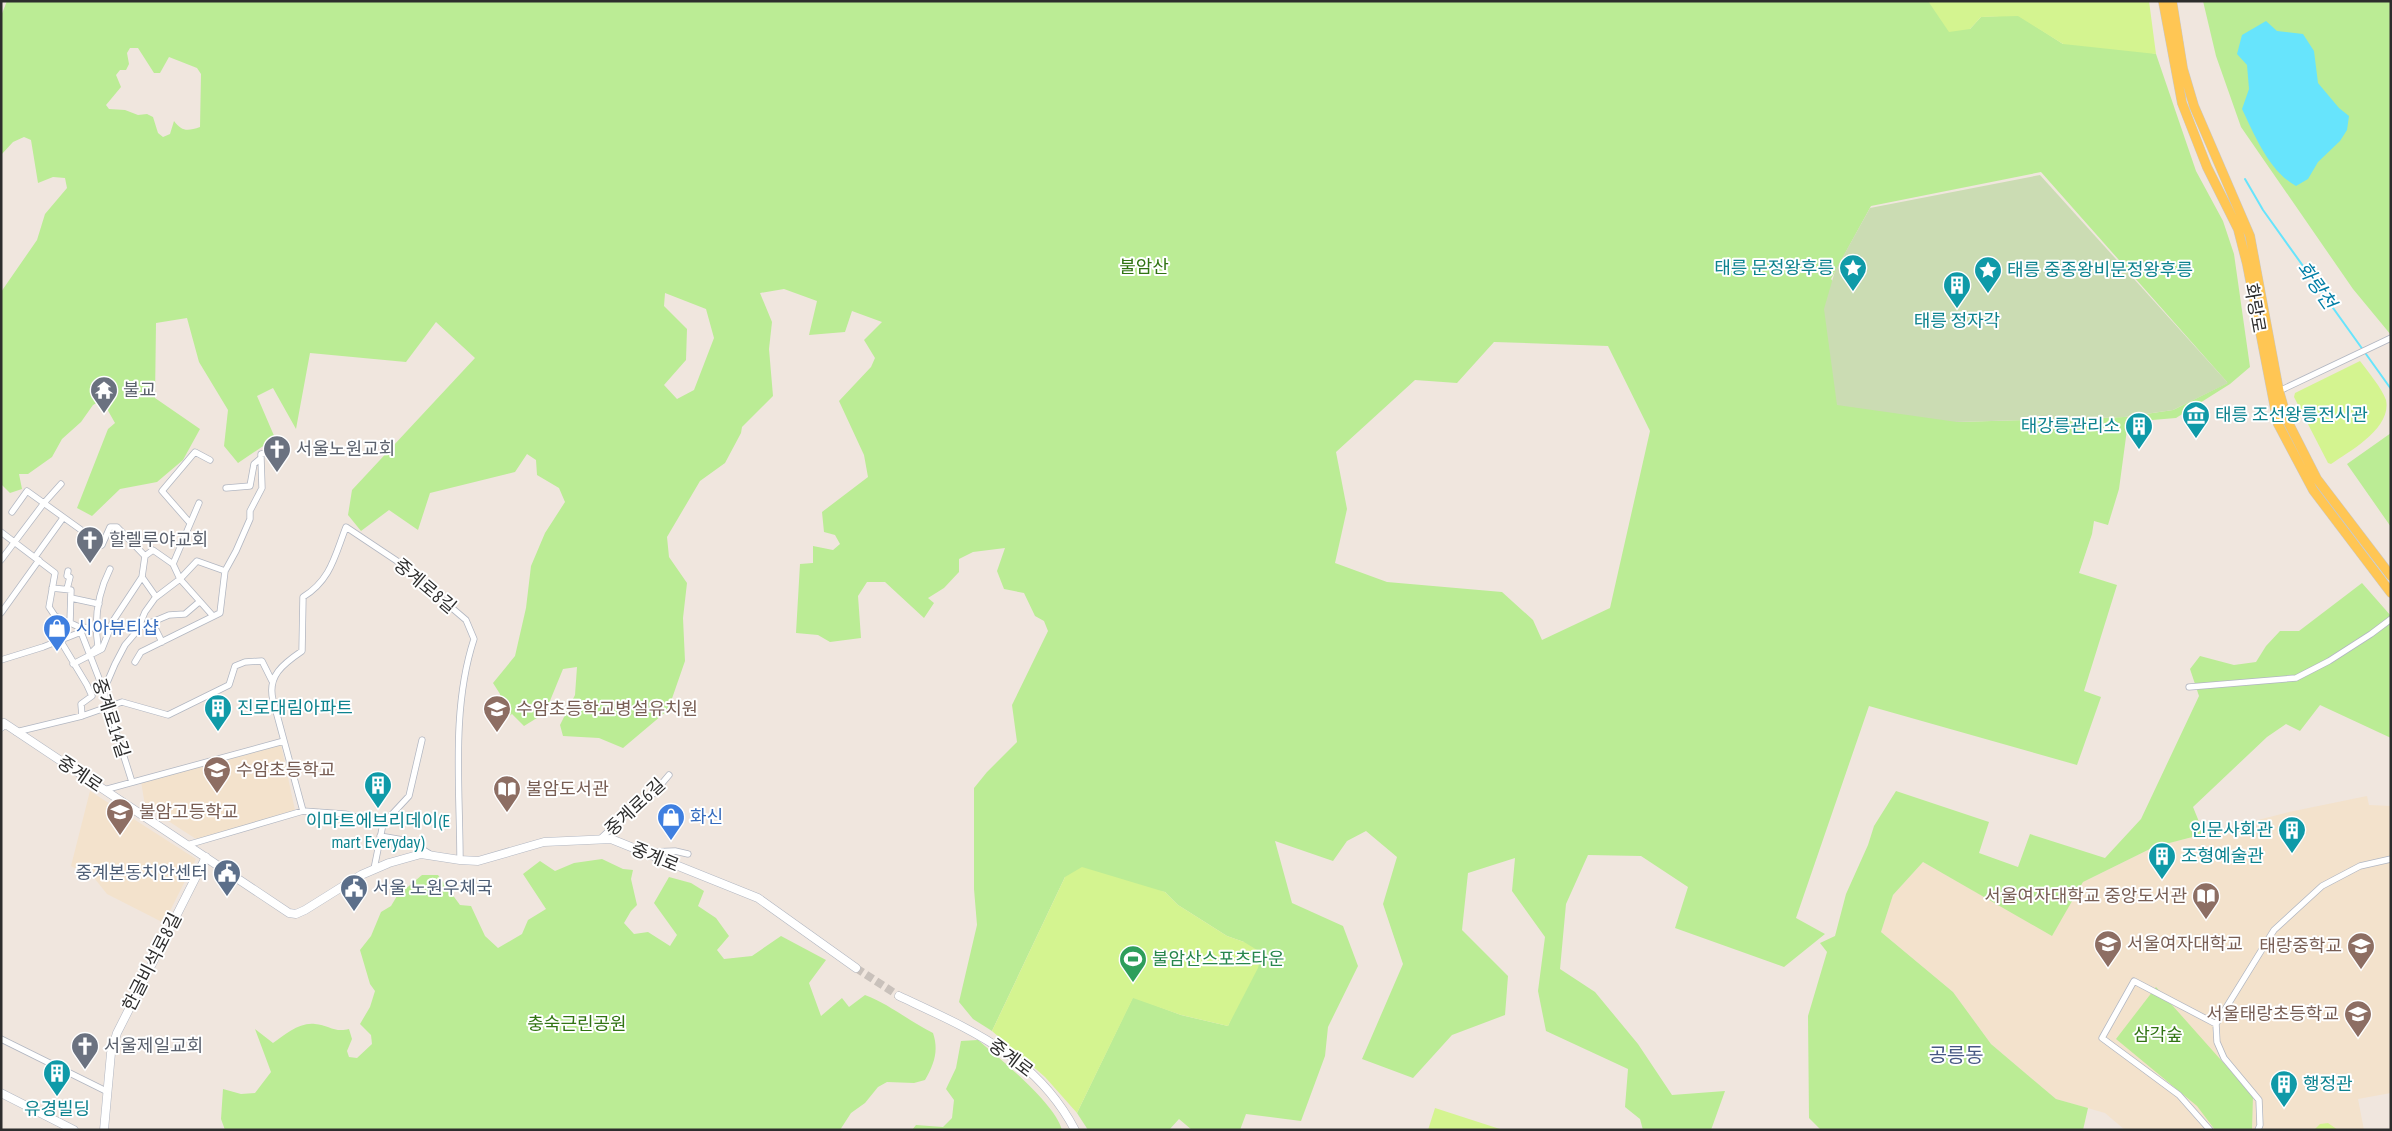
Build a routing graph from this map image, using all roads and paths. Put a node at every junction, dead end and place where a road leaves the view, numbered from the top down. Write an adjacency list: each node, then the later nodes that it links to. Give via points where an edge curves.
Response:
1 (2162, 1): 4 (main road, 화랑로, via 2182,103 2207,167 2238,229)
2 (2172, 1): 4 (main road, 화랑로, via 2183,69 2194,106 2250,236)
3 (2391, 338): 4 (street)
4 (2275, 393): 24 (main road, 화랑로, via 2317,479); 29 (main road, 화랑로, via 2278,424 2313,490)
5 (286, 449): 6 (street, via 262,454)
6 (261, 458): 9 (street, via 254,464 250,486); 23 (street, via 262,488)
7 (210, 460): 14 (street, via 195,452 162,491)
8 (61, 484): 11 (street)
9 (226, 488)
10 (199, 503): 14 (street)
11 (44, 504): 12 (street, via 27,491); 13 (street); 16 (street)
12 (12, 512)
13 (63, 518): 17 (street, via 102,545 110,527 117,527); 18 (street)
14 (190, 523): 20 (street)
15 (1, 532): 16 (street)
16 (14, 542): 18 (street); 19 (street)
17 (145, 556): 20 (street, via 153,550); 25 (street)
18 (37, 559): 27 (street, via 55,573); 34 (street)
19 (1, 560)
20 (173, 564): 26 (street)
21 (110, 569): 33 (street)
22 (68, 571): 28 (street)
23 (225, 571): 26 (street, via 197,561); 35 (street, via 220,612)
24 (2391, 576)
25 (142, 577): 30 (street); 44 (street, via 113,622 102,649)
26 (180, 579): 30 (street); 32 (street)
27 (52, 588): 28 (street); 38 (street, via 49,607 55,616)
28 (67, 589): 31 (street, via 71,590)
29 (2391, 593)
30 (156, 597): 40 (street)
31 (71, 598): 33 (street); 38 (street)
32 (199, 602): 35 (street); 37 (street, via 185,614 169,615)
33 (99, 604): 39 (street)
34 (1, 612)
35 (213, 616): 43 (street)
36 (2391, 618): 49 (street, via 2329,661 2296,678)
37 (152, 622): 40 (street); 43 (street)
38 (70, 623): 41 (street)
39 (96, 628): 41 (street); 44 (street, via 98,646)
40 (138, 628): 50 (street, via 125,645)
41 (80, 629): 42 (street); 44 (street, 중계로14길)
42 (60, 640): 45 (street); 47 (street)
43 (162, 642): 46 (street, via 142,652)
44 (90, 655): 47 (street, 중계로14길); 50 (street, 중계로14길)
45 (1, 660)
46 (135, 662)
47 (73, 664): 52 (street, via 92,696 81,704)
48 (272, 680): 51 (street, via 262,661 245,662 235,666 229,685 168,715 122,702); 56 (street, via 272,697); 70 (street, 중계로8길, via 302,651 304,597 315,590 329,571 346,527 398,561 466,620 474,639 467,660 460,718)
49 (2189, 686)
50 (103, 692): 51 (street, 중계로14길)
51 (108, 708): 52 (street); 58 (street, 중계로14길)
52 (82, 716): 54 (street)
53 (2, 724): 54 (street, 중계로)
54 (16, 732): 59 (street, 중계로)
55 (422, 740): 61 (street, via 409,796)
56 (284, 741): 58 (street); 60 (street)
57 (669, 776): 63 (street, 중계로6길, via 653,794 645,797)
58 (132, 782): 59 (street)
59 (104, 790): 64 (street, 중계로)
60 (303, 812): 61 (street, via 344,814); 64 (street)
61 (383, 824): 62 (street)
62 (380, 836): 66 (street, 중계로, via 409,841); 71 (street)
63 (601, 838): 65 (street, 중계로); 70 (street, 중계로, via 544,842 485,859)
64 (187, 845): 68 (street, 중계로)
65 (646, 852): 67 (street); 72 (street, 중계로, via 758,898)
66 (430, 854): 70 (street, 중계로); 71 (street, 중계로)
67 (688, 854)
68 (206, 857): 71 (street, 중계로, via 289,914 296,914); 76 (street, 한글비석로8길, via 117,1033 111,1054)
69 (2391, 859): 74 (street, via 2360,866 2322,886 2274,930)
70 (460, 860)
71 (374, 869)
72 (856, 968)
73 (900, 996): 80 (street, 중계로, via 976,1033 1015,1058 1043,1082 1064,1108)
74 (2216, 1024): 81 (street, via 2134,981 2102,1038 2179,1096); 82 (street, via 2217,1042 2224,1058 2259,1100)
75 (1, 1039): 76 (street)
76 (108, 1092): 79 (street, 한글비석로8길)
77 (1, 1093): 78 (street)
78 (74, 1130)
79 (104, 1130)
80 (1075, 1130)
81 (2210, 1130)
82 (2258, 1130)

